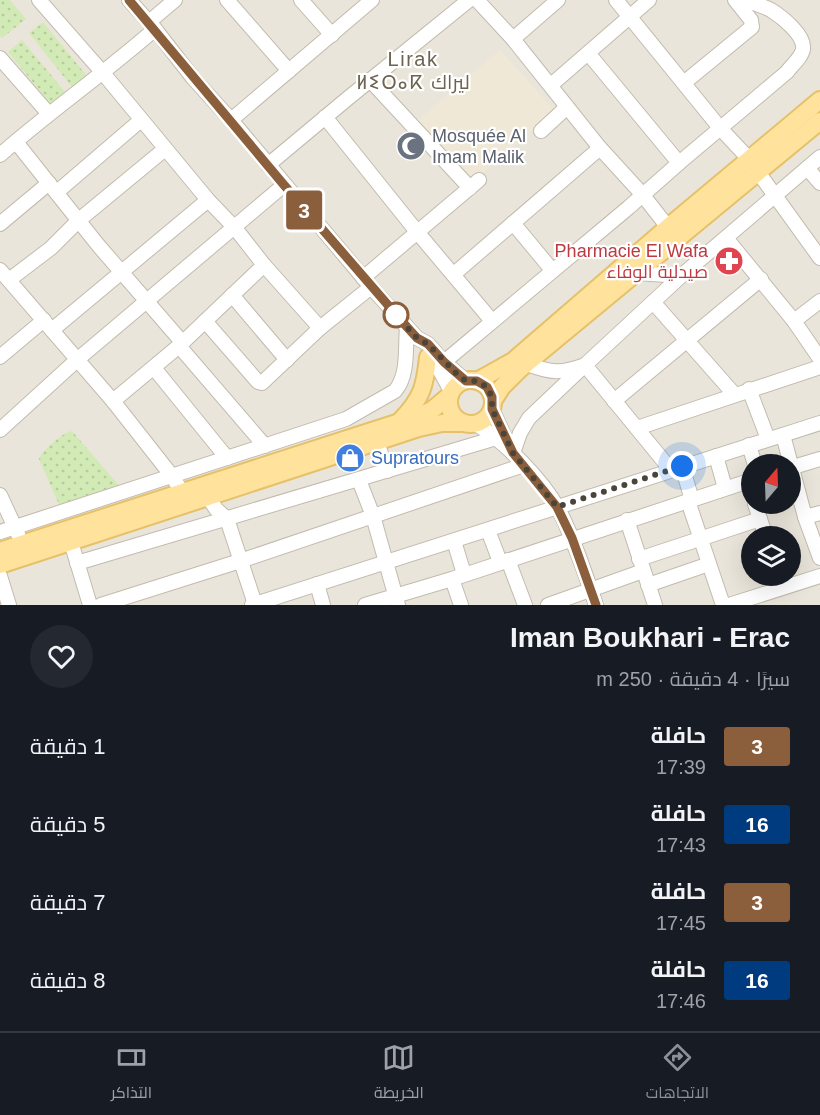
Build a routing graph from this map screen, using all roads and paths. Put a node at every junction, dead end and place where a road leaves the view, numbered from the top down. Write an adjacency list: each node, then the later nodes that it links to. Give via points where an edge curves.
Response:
1 (39, 0): 21 (street)
2 (129, 0): 15 (street)
3 (175, 0): 15 (street)
4 (227, 0): 20 (street)
5 (301, 0): 16 (street)
6 (372, 0): 16 (street)
7 (470, 0): 22 (street)
8 (477, 0): 17 (street)
9 (616, 0): 14 (street)
10 (649, 0): 14 (street)
11 (735, 0): 23 (street, via 752,27)
12 (745, 0): 32 (street, via 777,14 800,37 803,49 787,72)
13 (552, 2): 17 (street)
14 (630, 16): 18 (street); 23 (street)
15 (152, 25): 21 (street); 30 (street)
16 (332, 34): 20 (street)
17 (513, 39): 24 (street)
18 (588, 53): 24 (street); 38 (street)
19 (0, 58): 27 (street)
20 (289, 71): 30 (street)
21 (103, 73): 27 (street); 29 (street)
22 (370, 80): 28 (street); 52 (street, via 475,184)
23 (685, 82): 32 (street)
24 (550, 85): 26 (street)
25 (820, 100): 40 (main road)
26 (567, 107): 33 (street); 35 (street)
27 (49, 114): 34 (street)
28 (325, 117): 39 (street); 52 (street)
29 (141, 120): 36 (street); 44 (street)
30 (231, 120): 39 (street)
31 (820, 121): 40 (main road)
32 (720, 128): 38 (street); 40 (street)
33 (541, 131)
34 (6, 148): 44 (street)
35 (600, 148): 45 (street); 49 (street)
36 (165, 149): 47 (street); 48 (street)
37 (820, 157): 41 (street)
38 (679, 163): 45 (street)
39 (268, 165): 43 (street)
40 (754, 166): 46 (street); 53 (main road)
41 (807, 168): 42 (street); 46 (street)
42 (820, 183)
43 (284, 185): 51 (street); 64 (street)
44 (53, 188): 48 (street); 50 (street)
45 (642, 194): 53 (street); 57 (street)
46 (776, 196): 54 (street); 55 (street)
47 (208, 200): 51 (street); 58 (street)
48 (79, 220): 58 (street); 61 (street, via 51,248)
49 (513, 223): 57 (street); 60 (street)
50 (0, 224)
51 (235, 228): 56 (street); 66 (street)
52 (418, 233): 60 (street); 64 (street)
53 (672, 233): 59 (main road); 86 (main road, via 513,361)
54 (726, 238): 62 (street); 63 (street)
55 (820, 258)
56 (264, 265): 65 (street); 74 (street)
57 (552, 270): 70 (street)
58 (121, 271): 66 (street); 72 (street)
59 (637, 273): 62 (street); 82 (main road)
60 (454, 274): 70 (street)
61 (5, 275): 72 (street)
62 (681, 276): 67 (street)
63 (761, 279): 71 (street); 75 (street)
64 (367, 283): 73 (street); 74 (street)
65 (232, 295): 69 (street); 81 (street)
66 (147, 301): 76 (street); 79 (street)
67 (653, 302): 75 (street); 83 (street)
68 (820, 302): 71 (street)
69 (205, 321): 76 (street); 81 (street, via 260,382)
70 (492, 321): 80 (street)
71 (794, 321): 78 (street)
72 (48, 325): 77 (street); 79 (street)
73 (407, 327): 80 (street, via 422,349); 93 (street, via 400,385)
74 (320, 328): 81 (street)
75 (688, 339): 89 (street); 91 (street)
76 (181, 344): 85 (street); 104 (street)
77 (1, 354)
78 (820, 358)
79 (78, 359): 90 (street); 98 (street)
80 (436, 359): 86 (street); 88 (street); 94 (main road, via 414,406)
81 (287, 360)
82 (527, 364): 83 (street, via 557,372); 92 (main road, via 508,381)
83 (585, 365): 91 (street); 105 (street, via 529,418)
84 (820, 367): 87 (street)
85 (154, 368): 90 (street); 109 (street)
86 (472, 381): 88 (main road, via 456,386); 92 (main road, via 487,387)
87 (749, 389): 89 (street); 102 (street)
88 (450, 393): 94 (main road, via 432,410); 95 (main road, via 454,417)
89 (734, 394): 97 (street)
90 (113, 401): 115 (street)
91 (614, 401): 97 (street)
92 (492, 405): 95 (main road, via 486,418); 105 (street)
93 (358, 413): 99 (street); 104 (street)
94 (399, 422): 99 (main road)
95 (470, 423): 99 (main road, via 432,424); 101 (street)
96 (819, 426): 100 (street)
97 (637, 428): 113 (street)
98 (0, 430)
99 (379, 435): 114 (street); 119 (main road); 121 (main road)
100 (783, 435): 102 (street); 107 (street)
101 (496, 438): 105 (street); 114 (street)
102 (768, 439): 103 (street)
103 (749, 445): 106 (street); 108 (street)
104 (265, 446): 109 (street)
105 (513, 453): 111 (street)
106 (752, 454)
107 (788, 454)
108 (716, 456): 113 (street); 118 (street)
109 (226, 458): 115 (street)
110 (820, 459): 112 (street)
111 (524, 465): 124 (street); 127 (street)
112 (801, 465)
113 (676, 468): 122 (street); 124 (street)
114 (387, 471): 116 (street)
115 (172, 476): 119 (street); 137 (street)
116 (359, 480): 127 (street); 129 (street)
117 (741, 486): 118 (street)
118 (725, 488): 122 (street)
119 (182, 492): 137 (main road)
120 (0, 495): 137 (street)
121 (208, 497): 129 (street); 138 (main road)
122 (690, 501): 131 (street); 135 (street)
123 (801, 502): 128 (street)
124 (557, 507): 133 (street); 134 (street)
125 (820, 513): 128 (street)
126 (758, 514): 130 (street)
127 (373, 516): 141 (street); 143 (street)
128 (805, 517): 140 (street)
129 (227, 519): 141 (street); 144 (street)
130 (760, 519): 132 (street); 135 (street)
131 (627, 520): 134 (street); 146 (street)
132 (762, 526)
133 (488, 530): 136 (street); 142 (street)
134 (572, 538): 142 (street); 154 (street)
135 (700, 539): 145 (street); 146 (street)
136 (454, 541): 143 (street); 147 (street)
137 (21, 542): 138 (main road); 139 (main road); 139 (street)
138 (71, 542): 144 (street)
139 (2, 549)
140 (820, 558)
141 (240, 561): 159 (street); 160 (street)
142 (504, 561): 147 (street); 164 (street)
143 (387, 562): 151 (street); 156 (street)
144 (77, 563): 158 (street)
145 (709, 564): 152 (street); 168 (street)
146 (641, 565): 152 (street); 154 (street)
147 (458, 576): 156 (street); 163 (street)
148 (820, 576): 149 (street)
149 (801, 579)
150 (1, 582): 157 (street)
151 (317, 584): 155 (street); 161 (street)
152 (648, 585): 167 (street)
153 (774, 586): 169 (street)
154 (590, 589): 165 (street); 166 (street)
155 (283, 600): 160 (street)
156 (397, 600): 162 (street)
157 (9, 605)
158 (90, 605)
159 (100, 605)
160 (254, 605)
161 (323, 605)
162 (365, 605)
163 (461, 605)
164 (525, 605)
165 (548, 605)
166 (596, 605)
167 (655, 605)
168 (723, 605)
169 (729, 605)

